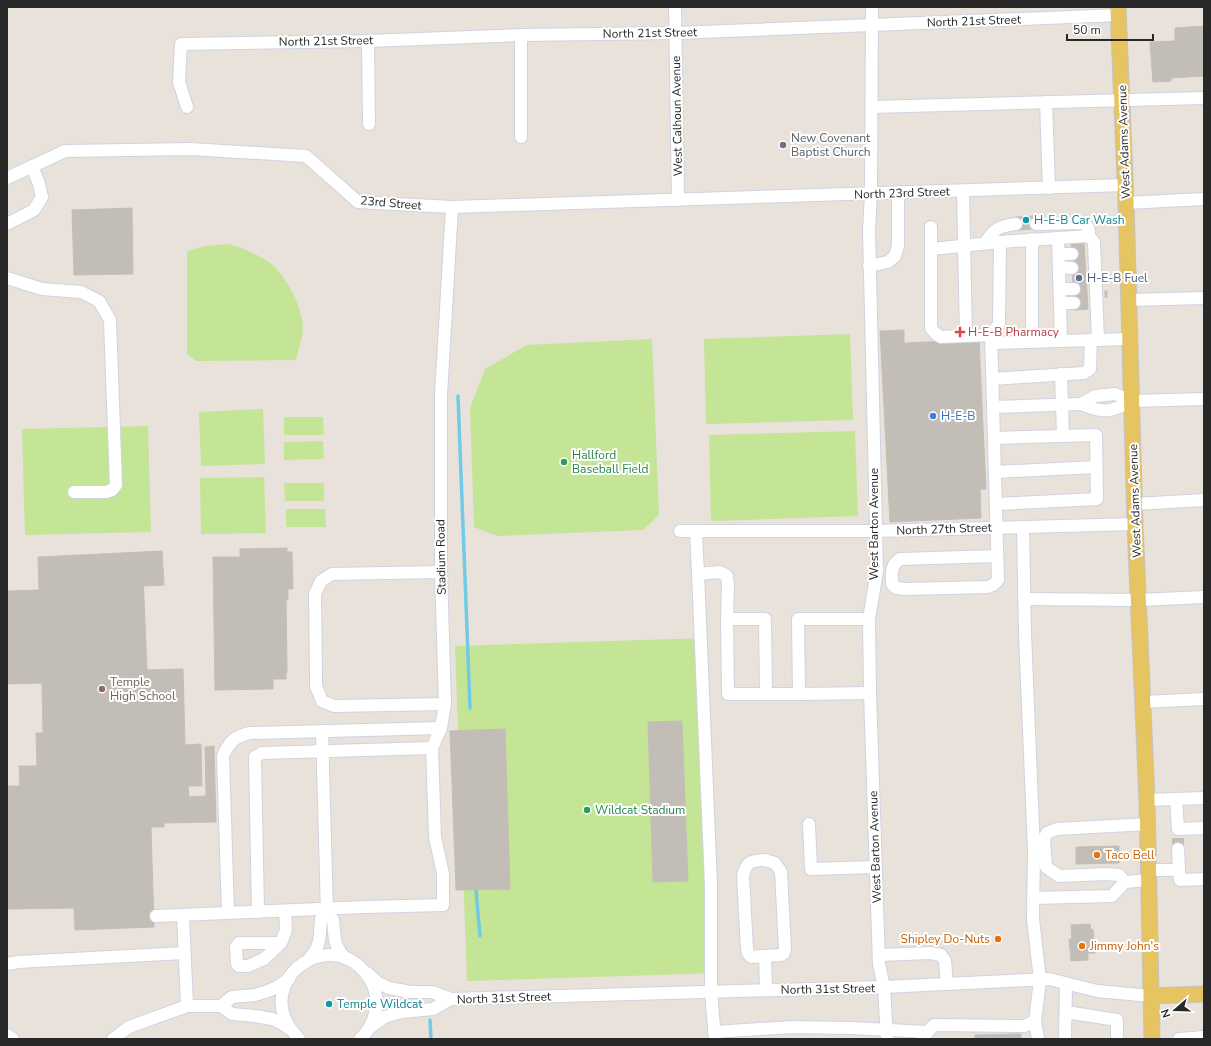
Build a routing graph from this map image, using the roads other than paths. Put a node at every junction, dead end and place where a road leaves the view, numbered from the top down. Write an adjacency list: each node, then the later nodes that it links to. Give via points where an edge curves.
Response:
1 (675, 7): 5 (street, West Calhoun Avenue)
2 (872, 7): 4 (street, West Barton Avenue)
3 (1118, 11): 4 (street, North 21st Street); 9 (main road, West Adams Avenue)
4 (872, 25): 5 (street, North 21st Street); 12 (street, West Barton Avenue)
5 (676, 32): 6 (street, North 21st Street); 23 (street, West Calhoun Avenue)
6 (521, 36): 7 (street, North 21st Street); 14 (street)
7 (368, 40): 11 (street, North 21st Street, via 181,44 179,82); 13 (street)
8 (1204, 98): 9 (street)
9 (1122, 100): 10 (street); 17 (main road, West Adams Avenue)
10 (1046, 102): 12 (street); 18 (street)
11 (187, 107)
12 (872, 107): 21 (street, West Barton Avenue)
13 (369, 124)
14 (521, 137)
15 (32, 166): 16 (street, 23rd Street); 25 (street, 23rd Street, via 65,151 190,149 306,156 358,202); 26 (street, via 42,197 34,210)
16 (7, 178)
17 (1125, 185): 18 (street, North 23rd Street); 24 (main road, West Adams Avenue)
18 (1049, 188): 19 (street, North 23rd Street)
19 (963, 191): 20 (street, North 23rd Street); 35 (street)
20 (898, 193): 21 (street, North 23rd Street); 39 (street, via 898,246 895,256 888,262)
21 (871, 194): 23 (street, North 23rd Street); 39 (street, West Barton Avenue)
22 (1204, 199): 24 (street)
23 (678, 200): 25 (street, 23rd Street)
24 (1126, 203): 46 (main road, West Adams Avenue)
25 (452, 207): 76 (street, Stadium Road, via 441,394)
26 (7, 224)
27 (1016, 224): 34 (street, via 994,230)
28 (1036, 224): 30 (street, via 1084,223 1088,226)
29 (931, 227): 36 (street)
30 (1089, 236): 31 (street); 52 (street, via 1094,242 1090,254)
31 (1058, 238): 32 (street); 37 (street)
32 (1032, 239): 33 (street); 54 (street)
33 (1000, 242): 34 (street); 50 (street, via 999,324)
34 (985, 243): 35 (street)
35 (963, 246): 36 (street); 49 (street)
36 (931, 249): 49 (street, via 932,328 941,337)
37 (1059, 254): 38 (street); 40 (street)
38 (1072, 254)
39 (870, 266): 74 (street, West Barton Avenue)
40 (1059, 267): 41 (street); 43 (street)
41 (1072, 268)
42 (7, 278): 65 (street, via 42,289 81,292 99,301 110,320 116,485 106,492)
43 (1060, 289): 44 (street); 47 (street)
44 (1074, 289)
45 (1204, 298): 46 (street)
46 (1129, 300): 51 (main road, West Adams Avenue)
47 (1060, 303): 48 (street); 53 (street)
48 (1074, 303)
49 (966, 336): 50 (street)
50 (992, 339): 54 (street); 56 (street)
51 (1130, 339): 52 (street); 58 (main road, West Adams Avenue)
52 (1094, 340): 53 (street); 55 (street, via 1090,369 1084,373)
53 (1061, 341): 54 (street)
54 (1032, 342)
55 (1061, 374): 56 (street); 59 (street)
56 (993, 379): 60 (street)
57 (1204, 398): 58 (street)
58 (1132, 400): 59 (street, via 1115,394 1095,396 1081,404); 68 (main road, West Adams Avenue)
59 (1062, 405): 60 (street); 61 (street)
60 (993, 407): 62 (street)
61 (1063, 436): 62 (street); 63 (street, via 1096,435)
62 (994, 438): 64 (street)
63 (1096, 467): 64 (street); 67 (street, via 1097,499)
64 (995, 472): 67 (street)
65 (74, 492)
66 (1204, 500): 68 (street)
67 (996, 504): 71 (street)
68 (1135, 504): 69 (main road, West Adams Avenue)
69 (1135, 524): 70 (street, North 27th Street); 80 (main road, West Adams Avenue)
70 (1023, 527): 71 (street, North 27th Street); 79 (street)
71 (997, 528): 74 (street, North 27th Street); 75 (street)
72 (680, 531): 73 (street, North 27th Street)
73 (696, 531): 74 (street, North 27th Street); 77 (street)
74 (876, 531): 81 (street, West Barton Avenue, via 877,571)
75 (997, 556): 75 (street, via 900,559 894,563 892,569 892,584 896,588 905,589 988,587 998,580)
76 (441, 572): 88 (street, Stadium Road); 88 (street, via 332,574 320,581 315,594 316,686 322,701 334,706)
77 (698, 574): 82 (street, via 720,572 727,576); 126 (street, via 710,885)
78 (1204, 597): 80 (street)
79 (1024, 599): 80 (street); 105 (street, via 1034,850)
80 (1139, 600): 87 (main road, West Adams Avenue)
81 (869, 618): 83 (street, West Barton Avenue); 85 (street, via 798,619)
82 (727, 619): 84 (street, via 765,619); 84 (street, via 728,694)
83 (870, 693): 85 (street); 100 (street, West Barton Avenue)
84 (766, 694): 85 (street)
85 (799, 694)
86 (1204, 699): 87 (street)
87 (1143, 702): 95 (main road, West Adams Avenue)
88 (444, 704): 89 (street, Stadium Road)
89 (441, 728): 90 (street); 91 (street, Stadium Road)
90 (322, 731): 92 (street); 109 (street, via 250,733 241,735 228,744 223,756)
91 (432, 748): 92 (street); 107 (street, Stadium Road, via 435,837 443,874 444,905)
92 (322, 751): 107 (street); 108 (street, via 262,753 255,757)
93 (1204, 798): 94 (street)
94 (1176, 799): 95 (street); 99 (street)
95 (1147, 800): 97 (main road, West Adams Avenue)
96 (809, 824): 100 (street, via 811,869)
97 (1148, 824): 102 (main road, West Adams Avenue); 104 (street, via 1056,829 1047,833 1044,839 1046,867 1059,876 1119,875)
98 (1204, 828): 99 (street)
99 (1178, 839): 101 (street)
100 (876, 867): 114 (street, West Barton Avenue)
101 (1179, 870): 102 (street); 103 (street, via 1180,880)
102 (1149, 875): 104 (street); 128 (main road, West Adams Avenue)
103 (1204, 879)
104 (1125, 882): 105 (street, via 1112,896)
105 (1033, 898): 121 (street)
106 (285, 911): 107 (street); 108 (street); 112 (street, via 286,930)
107 (326, 911): 116 (street, via 333,920 337,949); 117 (street, via 321,919 319,945)
108 (258, 912): 109 (street)
109 (228, 913): 110 (street)
110 (183, 915): 111 (street); 113 (street)
111 (156, 916)
112 (281, 942)
113 (184, 953): 118 (street); 130 (street)
114 (879, 955): 122 (street, via 930,953 941,956 945,961); 124 (street, West Barton Avenue)
115 (765, 956): 115 (street, via 781,955 785,949 781,872 775,863 765,860 753,861 746,866 743,876 748,954 751,957); 125 (street)
116 (345, 958): 117 (street, via 323,955); 119 (street, North 31st Street)
117 (307, 960): 120 (street, via 294,970)
118 (7, 964)
119 (367, 973): 129 (street, North 31st Street, via 378,983 389,988 410,992 432,992); 135 (street, via 375,987 377,1003 374,1020)
120 (289, 979): 131 (street, via 256,995 232,997); 134 (street, via 285,984 282,1000 283,1015)
121 (1040, 980): 122 (street, North 31st Street); 123 (street, North 31st Street); 133 (street)
122 (947, 984): 124 (street, North 31st Street)
123 (1066, 984): 128 (street, North 31st Street, via 1097,991); 132 (street)
124 (884, 987): 125 (street, North 31st Street); 137 (street, West Barton Avenue)
125 (766, 990): 126 (street, North 31st Street)
126 (711, 992): 129 (street, North 31st Street); 140 (street)
127 (1204, 994): 128 (main road, North 31st Street)
128 (1151, 996): 150 (main road, West Adams Avenue)
129 (451, 999): 135 (street, North 31st Street, via 433,1009 402,1012 384,1017)
130 (187, 1006): 131 (street); 144 (street, via 129,1026)
131 (221, 1006): 134 (street, via 232,1014 272,1019)
132 (1066, 1012): 148 (street); 149 (street, via 1117,1020)
133 (1035, 1021): 141 (street, via 1024,1026 934,1025); 147 (street)
134 (290, 1029): 145 (street)
135 (369, 1029): 146 (street, North 31st Street)
136 (852, 1033): 137 (street); 139 (street, via 792,1027)
137 (887, 1034): 141 (street)
138 (7, 1035): 143 (street)
139 (740, 1035): 140 (street)
140 (714, 1036)
141 (925, 1036)
142 (1204, 1037): 151 (street)
143 (13, 1039)
144 (113, 1039)
145 (299, 1039)
146 (360, 1039)
147 (1038, 1039)
148 (1065, 1039)
149 (1117, 1039)
150 (1152, 1039)
151 (1179, 1039)

